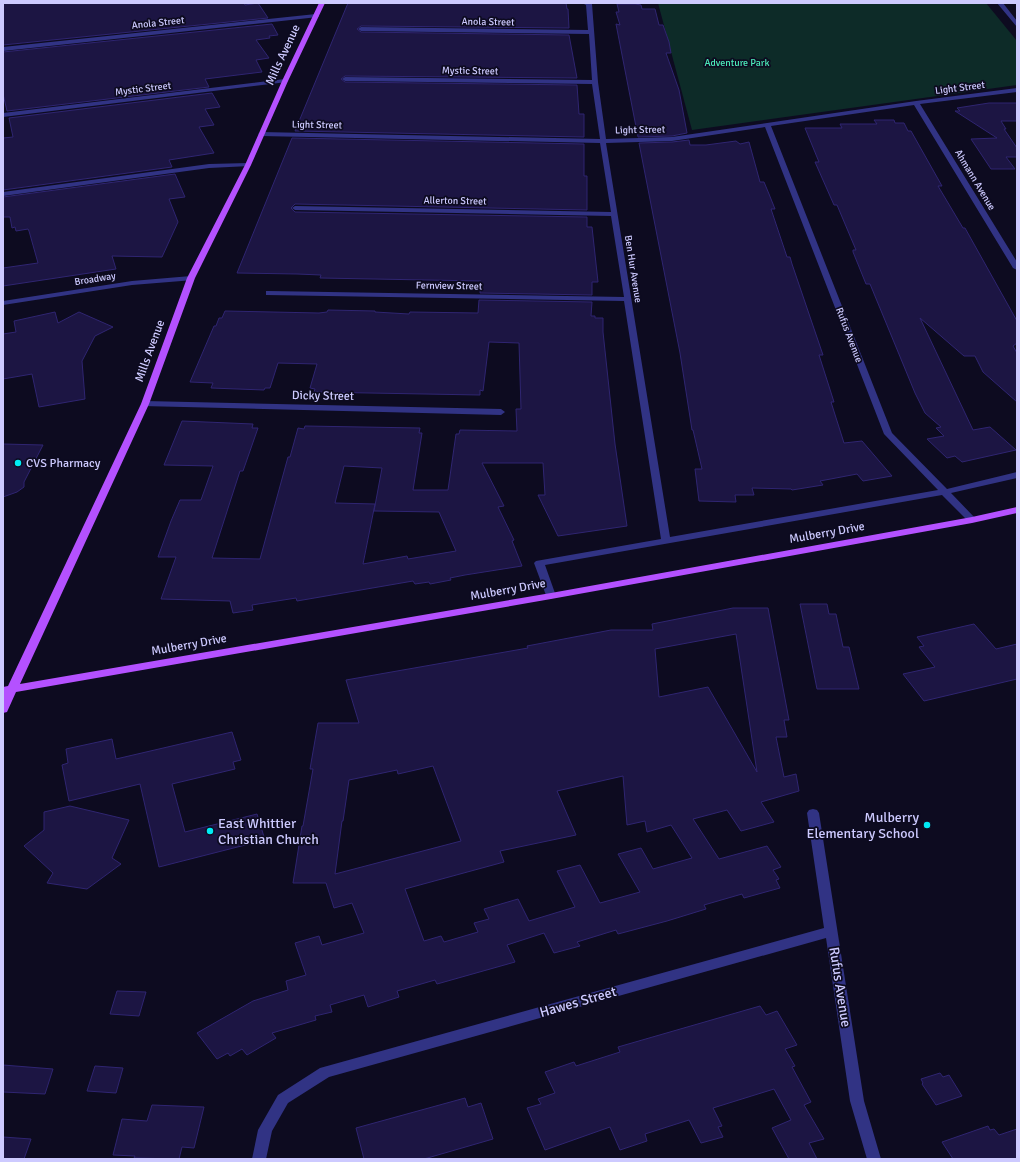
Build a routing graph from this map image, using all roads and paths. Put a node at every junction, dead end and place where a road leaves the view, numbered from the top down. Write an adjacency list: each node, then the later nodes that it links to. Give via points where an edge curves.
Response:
1 (322, 3): 4 (main road, Mills Avenue)
2 (584, 3): 7 (street, Ben Hur Avenue, via 588,4)
3 (1000, 3): 5 (street)
4 (316, 16): 8 (street, Anola Street); 10 (main road, Mills Avenue)
5 (1017, 25)
6 (362, 29): 7 (street, Anola Street)
7 (590, 32): 11 (street, Ben Hur Avenue)
8 (3, 49)
9 (345, 78): 11 (street, Mystic Street)
10 (285, 81): 14 (street, Mystic Street); 16 (main road, Mills Avenue)
11 (595, 82): 17 (street, Ben Hur Avenue)
12 (1017, 90): 13 (street, Light Street)
13 (916, 103): 15 (street, Light Street); 22 (street, Ahmann Avenue)
14 (3, 115)
15 (767, 125): 17 (street, Light Street, via 672,139); 30 (street, Rufus Avenue, via 888,434)
16 (261, 134): 17 (street, Light Street); 18 (main road, Mills Avenue)
17 (603, 141): 21 (street, Ben Hur Avenue)
18 (248, 165): 19 (street, via 209,166); 23 (main road, Mills Avenue)
19 (3, 194)
20 (295, 208): 21 (street, Allerton Street)
21 (615, 214): 25 (street, Ben Hur Avenue)
22 (1017, 268)
23 (191, 278): 26 (street, Broadway, via 132,283); 27 (main road, Mills Avenue)
24 (269, 293): 25 (street, Fernview Street)
25 (628, 299): 33 (street, Ben Hur Avenue)
26 (3, 303)
27 (145, 404): 28 (street, Dicky Street); 35 (main road, Mills Avenue)
28 (501, 412)
29 (1017, 475): 30 (street, Mulberry Drive)
30 (944, 492): 32 (street, Rufus Avenue); 33 (street, Mulberry Drive)
31 (1017, 510): 32 (main road, Mulberry Drive)
32 (972, 520): 34 (main road, Mulberry Drive)
33 (666, 540): 34 (street, Mulberry Drive, via 539,562)
34 (551, 596): 35 (main road, Mulberry Drive)
35 (7, 690): 36 (main road, Mills Avenue)
36 (3, 709)
37 (813, 813): 38 (street, Rufus Avenue)
38 (831, 931): 39 (street, Hawes Street, via 325,1072 283,1099 265,1130); 40 (street, Rufus Avenue, via 857,1101)
39 (259, 1159)
40 (874, 1159)

